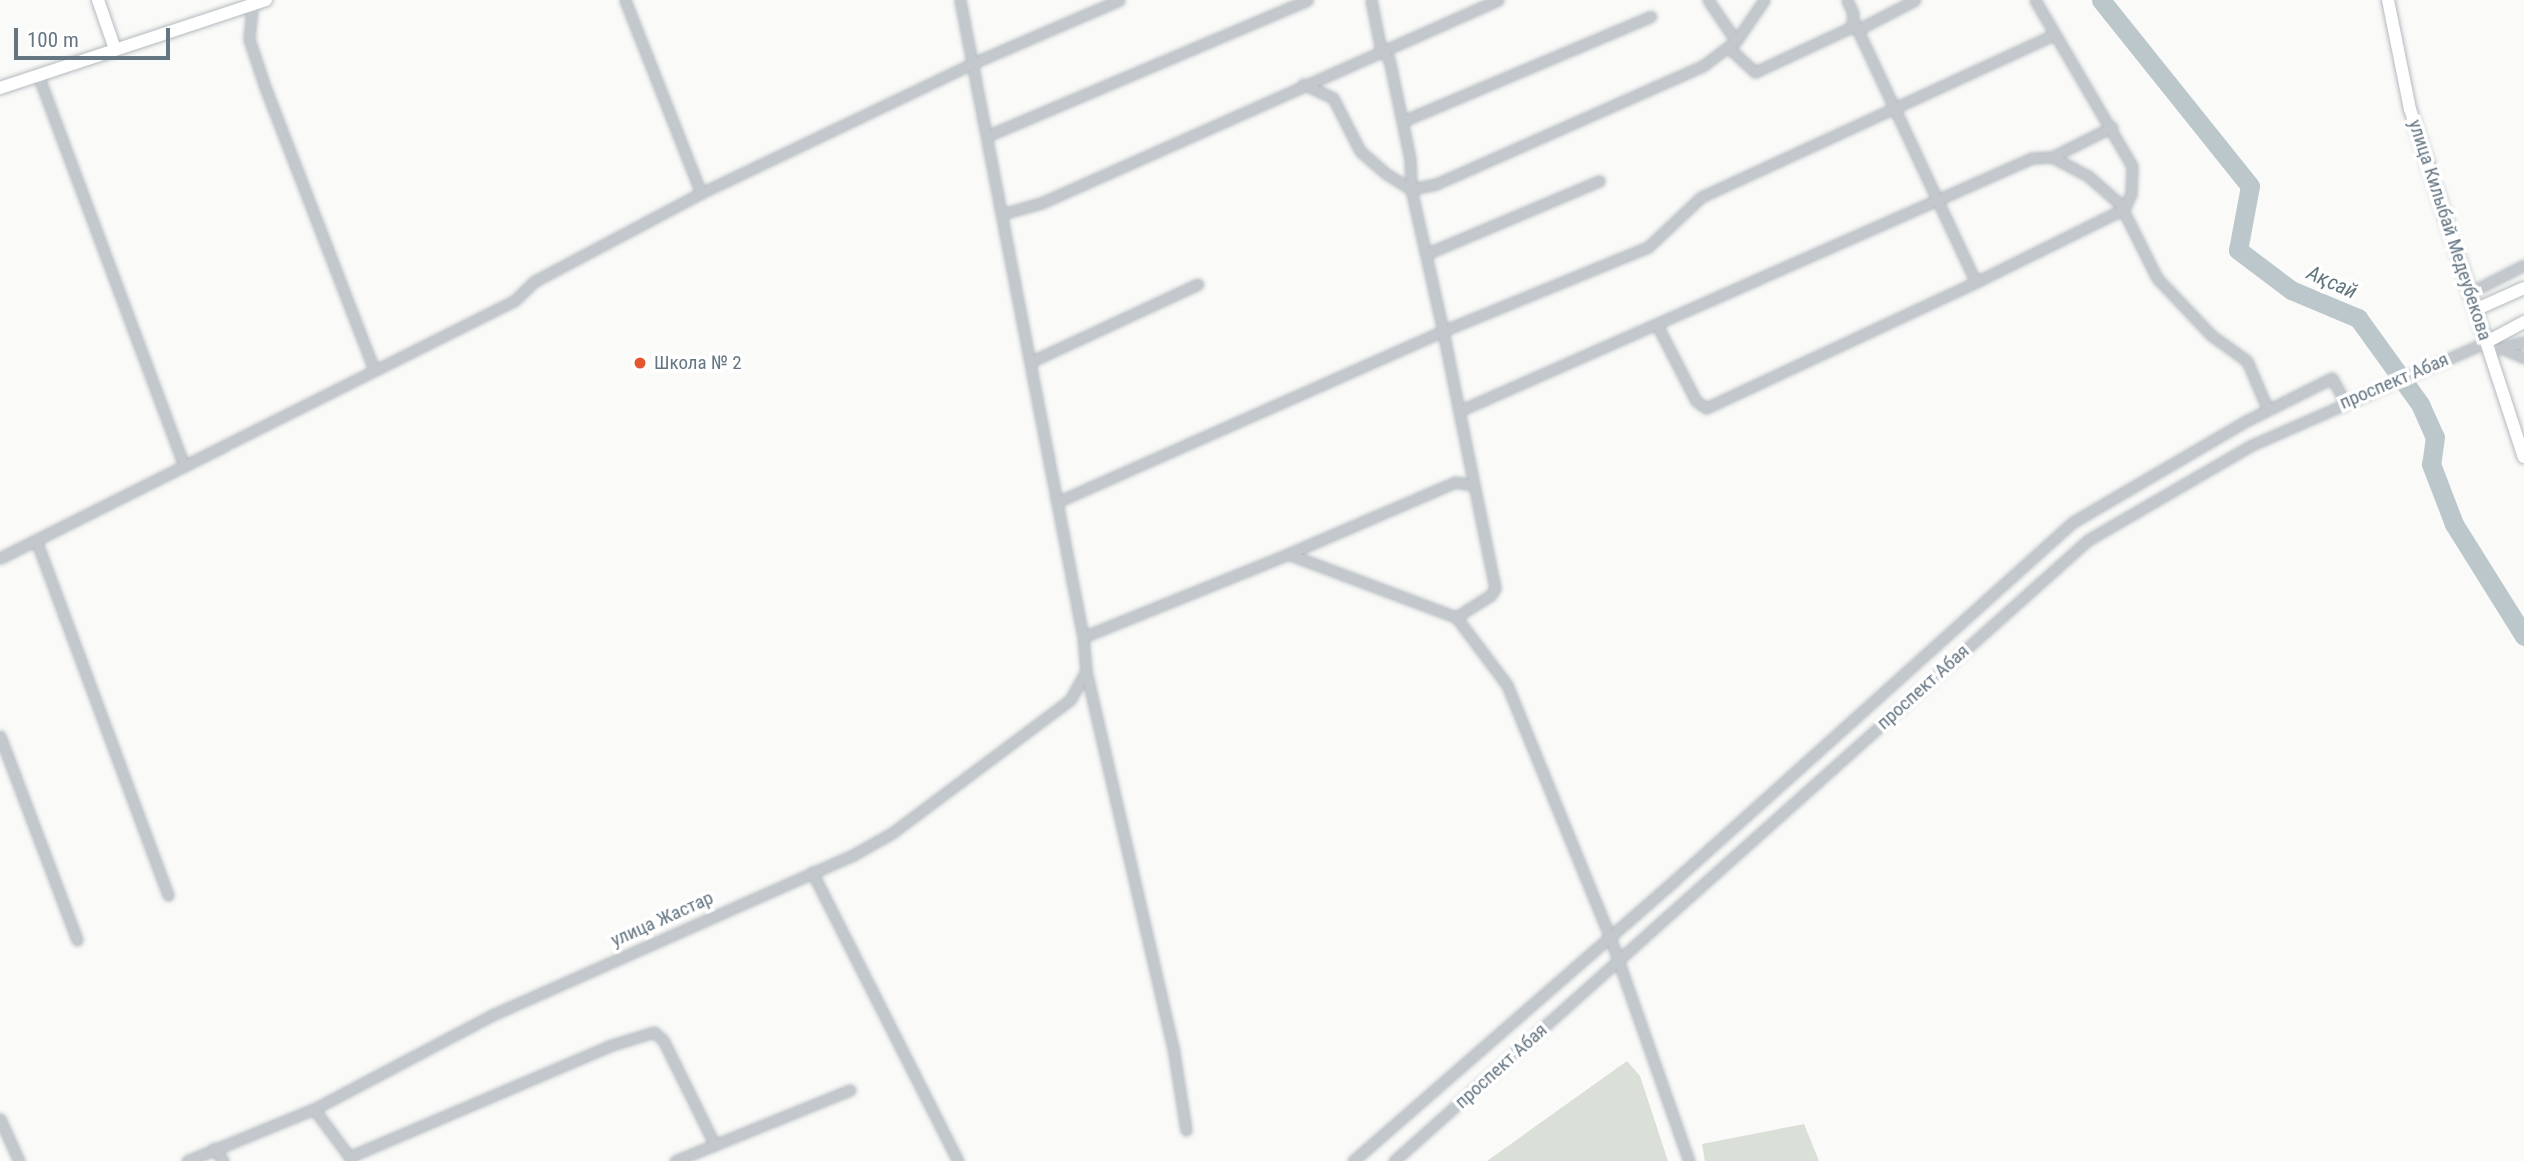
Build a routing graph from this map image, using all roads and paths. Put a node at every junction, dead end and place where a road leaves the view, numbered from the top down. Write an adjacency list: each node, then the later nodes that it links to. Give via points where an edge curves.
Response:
1 (97, 0): 20 (main road)
2 (625, 0): 33 (street)
3 (960, 0): 22 (street)
4 (1119, 0): 22 (street)
5 (1307, 0): 29 (street)
6 (1371, 0): 21 (street)
7 (1498, 0): 21 (street)
8 (1707, 0): 19 (street)
9 (1765, 0): 19 (street)
10 (1847, 0): 16 (street)
11 (1916, 0): 17 (street)
12 (2035, 0): 18 (street)
13 (2388, 0): 42 (main road, улица Килыбай Медеубекова, via 2410,109)
14 (258, 1): 20 (main road); 52 (street, via 249,39)
15 (1651, 16): 27 (street)
16 (1853, 20): 17 (street); 19 (street, via 1852,27 1755,72)
17 (1859, 29): 26 (street)
18 (2054, 35): 26 (street); 28 (street)
19 (1732, 44): 32 (street, via 1704,65 1436,184)
20 (115, 49): 23 (main road)
21 (1381, 50): 24 (street); 27 (street, via 1389,59)
22 (973, 63): 29 (street); 33 (street)
23 (38, 75): 25 (main road); 57 (street)
24 (1303, 84): 32 (street, via 1333,99 1360,151); 36 (street, via 1041,203)
25 (0, 88)
26 (1895, 110): 34 (street); 46 (street, via 1700,197 1648,247)
27 (1403, 121): 32 (street)
28 (2112, 127): 30 (street); 35 (street, via 2132,166 2131,194)
29 (987, 136): 36 (street)
30 (2052, 157): 34 (street, via 2032,158); 35 (street, via 2088,176)
31 (1598, 181): 37 (street)
32 (1411, 188): 37 (street)
33 (701, 193): 52 (street, via 534,281 516,300)
34 (1937, 199): 39 (street); 45 (street)
35 (2124, 209): 39 (street); 54 (street, via 2157,278 2211,335 2247,361)
36 (1002, 214): 51 (street)
37 (1426, 254): 46 (street)
38 (2524, 265): 42 (street)
39 (1976, 282): 45 (street, via 1706,408 1696,401)
40 (1198, 284): 51 (street)
41 (2524, 288): 43 (main road)
42 (2471, 292): 43 (main road, улица Килыбай Медеубекова)
43 (2477, 309): 48 (main road, улица Килыбай Медеубекова)
44 (2524, 322): 48 (main road, проспект Абая)
45 (1657, 325): 55 (street)
46 (1443, 331): 55 (street); 59 (street)
47 (2524, 342): 49 (street)
48 (2488, 346): 49 (street); 53 (street, проспект Абая); 56 (main road, улица Килыбай Медеубекова)
49 (2504, 349): 50 (street)
50 (2524, 358)
51 (1030, 362): 59 (street)
52 (374, 370): 57 (street)
53 (2344, 401): 54 (street, проспект Абая, via 2332,378); 71 (street, проспект Абая, via 2252,445 2088,540)
54 (2267, 410): 69 (street, проспект Абая, via 2073,522)
55 (1459, 411): 58 (street)
56 (2524, 457)
57 (184, 466): 60 (street)
58 (1474, 485): 61 (street, via 1455,482); 63 (street, via 1495,588)
59 (1057, 502): 64 (street)
60 (36, 540): 62 (street); 68 (street)
61 (1288, 554): 63 (street); 64 (street)
62 (0, 558)
63 (1456, 617): 69 (street, via 1507,685)
64 (1083, 638): 65 (street)
65 (1086, 671): 67 (street, улица Жастар, via 1070,699 1004,752 892,834); 75 (street, via 1173,1047)
66 (0, 736): 70 (street)
67 (812, 872): 73 (street, улица Жастар, via 492,1015); 83 (street)
68 (168, 895)
69 (1611, 937): 71 (street); 84 (street, проспект Абая)
70 (77, 940)
71 (1619, 961): 85 (street, проспект Абая); 86 (street)
72 (850, 1090): 76 (street)
73 (314, 1109): 77 (street, улица Жастар); 78 (street)
74 (0, 1119): 79 (street)
75 (1186, 1130)
76 (715, 1145): 78 (street, via 663,1040 654,1032 612,1045); 82 (street)
77 (215, 1149): 80 (street, улица Жастар); 81 (street)
78 (350, 1159)
79 (19, 1161)
80 (187, 1161)
81 (223, 1161)
82 (675, 1161)
83 (958, 1161)
84 (1353, 1161)
85 (1394, 1161)
86 (1689, 1161)

